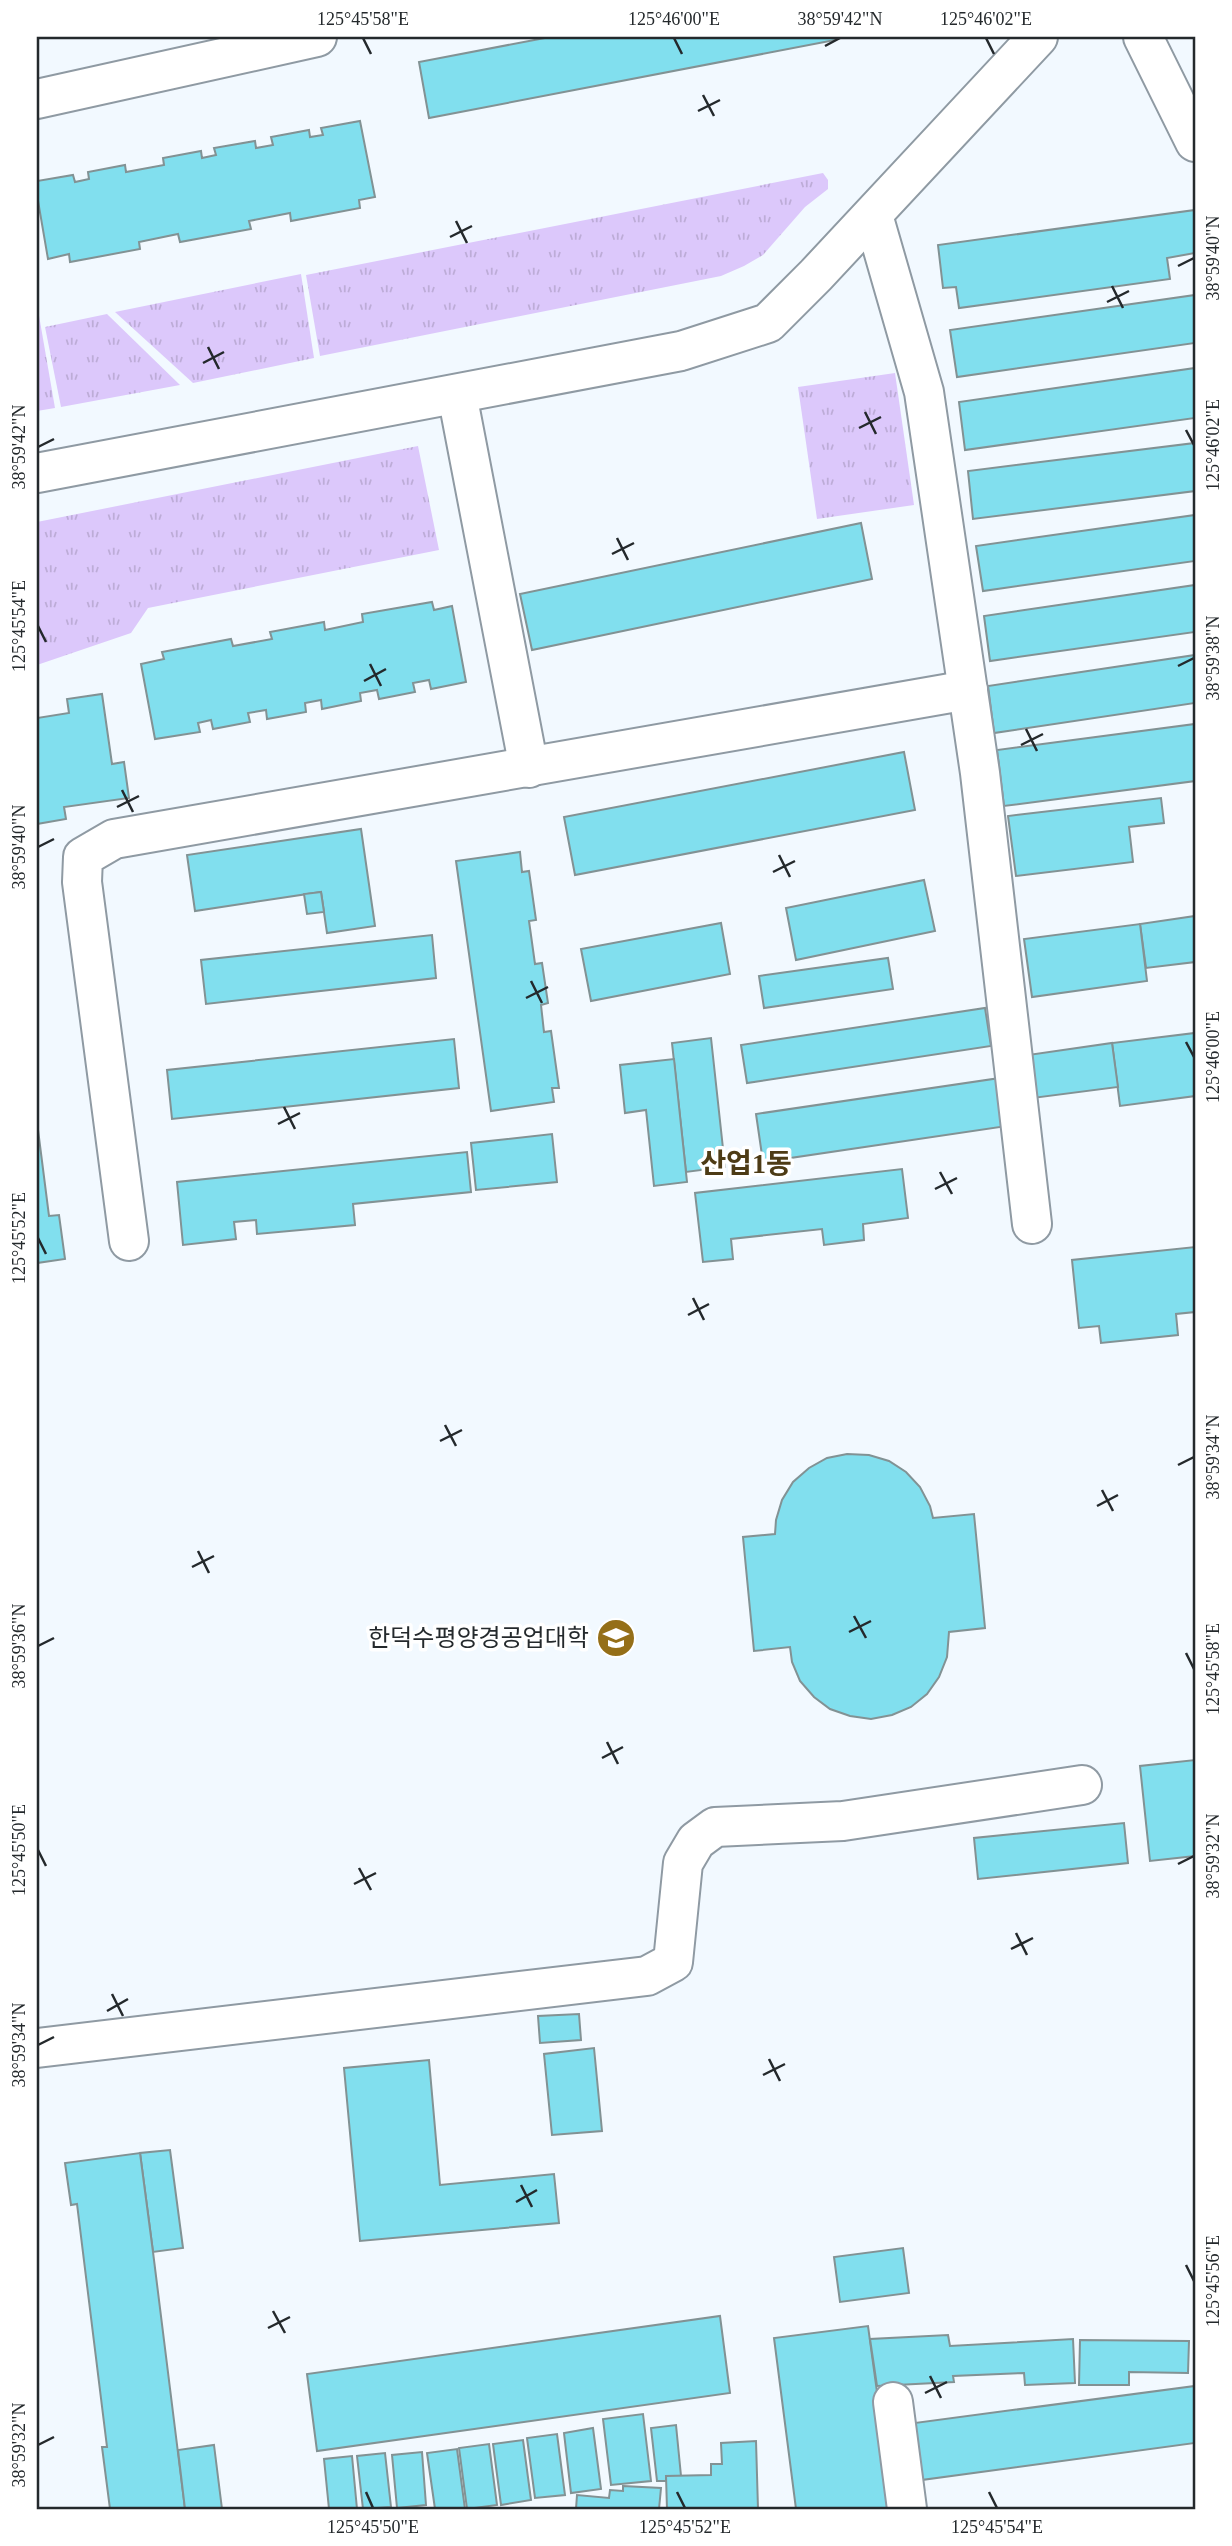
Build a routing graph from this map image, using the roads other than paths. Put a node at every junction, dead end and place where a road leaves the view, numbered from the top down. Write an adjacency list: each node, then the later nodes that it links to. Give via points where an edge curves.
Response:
1 (317, 37): 4 (street)
2 (1038, 37): 6 (street)
3 (1143, 37): 5 (street)
4 (37, 99)
5 (1195, 142)
6 (873, 215): 7 (street, via 768,323 681,351); 9 (street, via 924,391)
7 (457, 394): 8 (street); 10 (street)
8 (37, 473)
9 (968, 690): 10 (street); 11 (street)
10 (529, 768): 12 (street, via 114,839 83,857 82,883)
11 (1032, 1224)
12 (129, 1241)
13 (1082, 1785): 14 (street, via 843,1821 715,1827 696,1841 683,1863 673,1962 647,1976)
14 (37, 2048)
15 (893, 2402): 16 (street)
16 (907, 2509)

